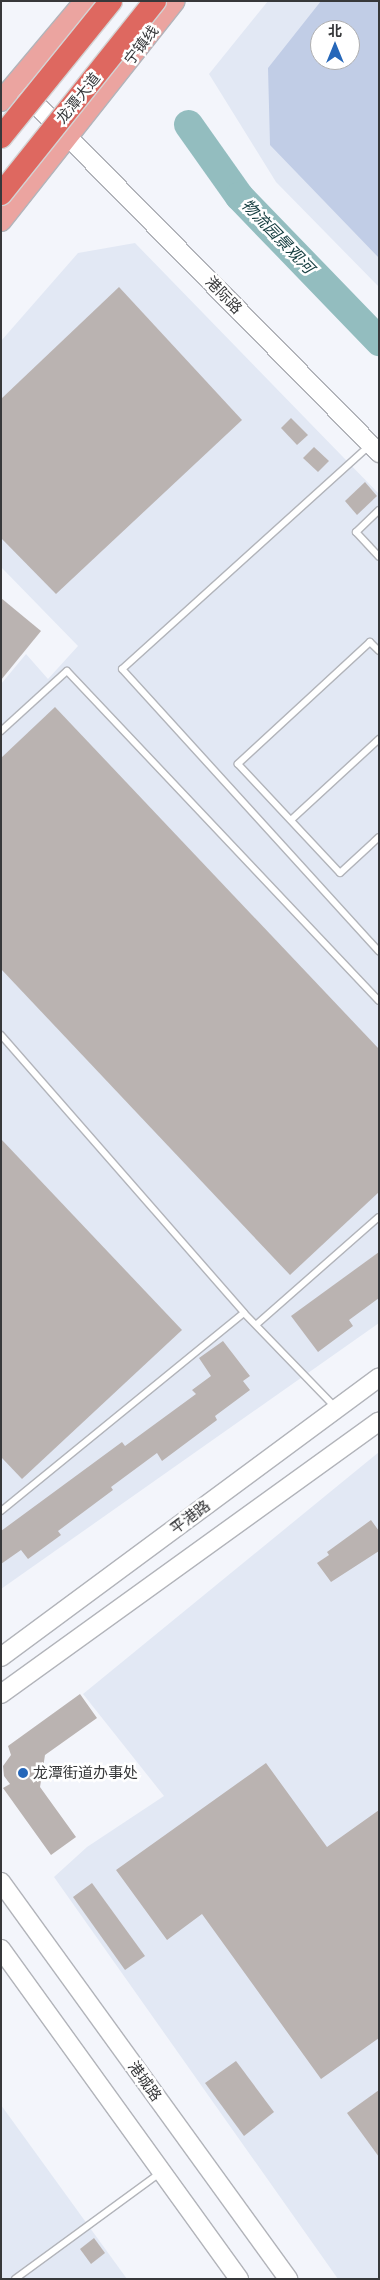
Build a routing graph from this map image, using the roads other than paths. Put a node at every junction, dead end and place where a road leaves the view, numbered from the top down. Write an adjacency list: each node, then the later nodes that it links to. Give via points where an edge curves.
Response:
1 (85, 1): 5 (main road)
2 (111, 1): 7 (highway, bridge)
3 (154, 1): 9 (highway, 龙潭大道, bridge)
4 (175, 1): 8 (main road, 宁镇线)
5 (16, 84): 6 (main road); 8 (street, 港际路)
6 (1, 101)
7 (1, 137)
8 (70, 137): 10 (main road, 宁镇线); 11 (street, 港际路)
9 (1, 194)
10 (1, 222)
11 (375, 449): 19 (lane, via 122,669)
12 (379, 510): 13 (lane, via 356,532)
13 (379, 556)
14 (379, 651): 17 (lane, via 370,642 238,764)
15 (1, 731): 20 (lane, via 67,671)
16 (379, 739): 17 (lane)
17 (291, 820): 18 (lane, via 340,873)
18 (379, 837)
19 (379, 951)
20 (379, 1001)
21 (1, 1035): 23 (lane)
22 (379, 1217): 24 (lane)
23 (244, 1313): 24 (lane); 28 (lane)
24 (257, 1324): 26 (lane)
25 (379, 1377): 26 (street, 平港路)
26 (337, 1408): 29 (street, 平港路)
27 (379, 1421): 30 (street)
28 (1, 1511)
29 (1, 1657)
30 (1, 1694)
31 (1, 1882): 36 (street, 港城路)
32 (1, 1949): 33 (street)
33 (161, 2171): 34 (lane); 35 (street)
34 (15, 2279)
35 (239, 2279)
36 (288, 2279)

